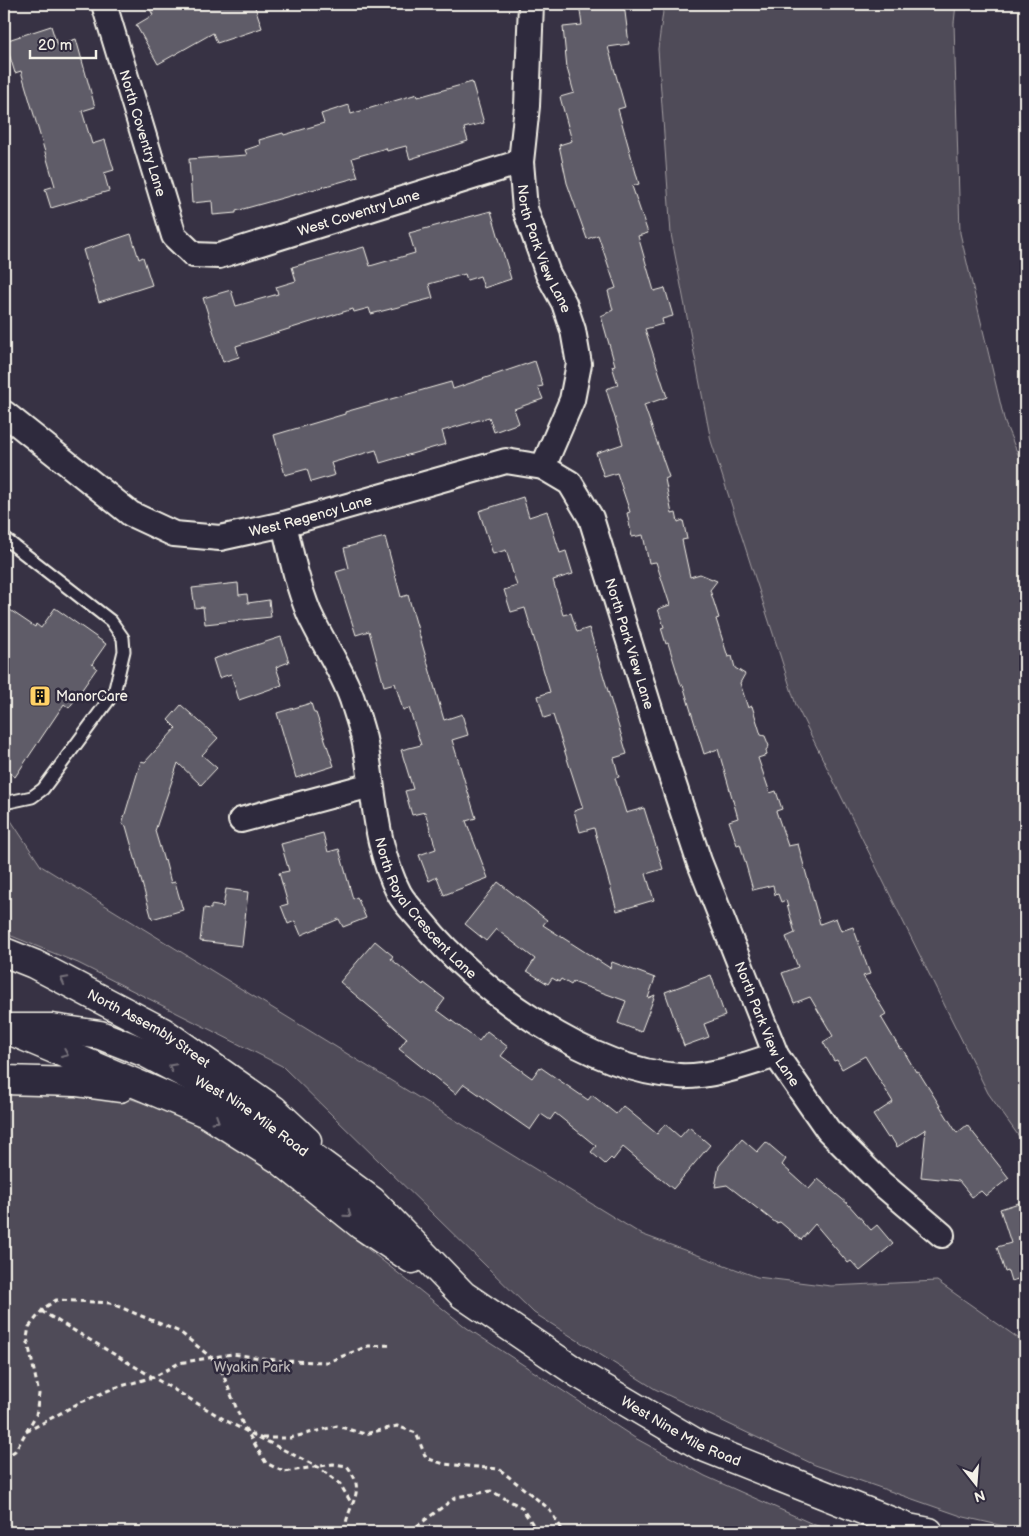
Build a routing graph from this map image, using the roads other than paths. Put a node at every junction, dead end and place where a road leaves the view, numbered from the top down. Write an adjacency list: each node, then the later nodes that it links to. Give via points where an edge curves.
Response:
1 (104, 4): 4 (street, North Coventry Lane, via 174,236)
2 (531, 4): 3 (street, North Park View Lane)
3 (521, 162): 4 (street, West Coventry Lane, via 220,256); 6 (street, North Park View Lane, via 525,209 548,274 564,303 578,364 572,400)
4 (194, 255)
5 (4, 414): 7 (street, West Regency Lane, via 131,514 174,534 220,538)
6 (543, 467): 7 (street, West Regency Lane, via 506,461); 14 (street, North Park View Lane, via 570,483 591,518 700,861)
7 (284, 524): 9 (street, North Royal Crescent Lane, via 296,577 310,614 351,696 364,738)
8 (4, 538): 10 (lane, via 111,621 123,638 124,650 114,693 43,789 32,797)
9 (371, 784): 11 (street); 14 (street, North Royal Crescent Lane, via 380,847 400,894 434,936 474,976 521,1011 574,1044 628,1068 680,1076 733,1069)
10 (4, 803)
11 (241, 820)
12 (4, 952): 17 (main road, North Assembly Street, one-way to 12, via 274,1110 162,1032 34,964)
13 (4, 1028): 16 (main road, one-way to 16); 17 (main road, West Nine Mile Road, one-way to 13, via 235,1100 146,1053 100,1035 52,1028)
14 (776, 1055): 18 (street, North Park View Lane, via 828,1130 881,1183)
15 (4, 1080): 16 (main road, via 76,1082)
16 (156, 1093): 19 (main road, West Nine Mile Road, one-way to 19, via 206,1113 280,1160 361,1225)
17 (372, 1201): 19 (main road, West Nine Mile Road)
18 (942, 1235)
19 (455, 1288): 20 (main road, West Nine Mile Road, via 578,1374 701,1446 908,1528)
20 (929, 1532)

